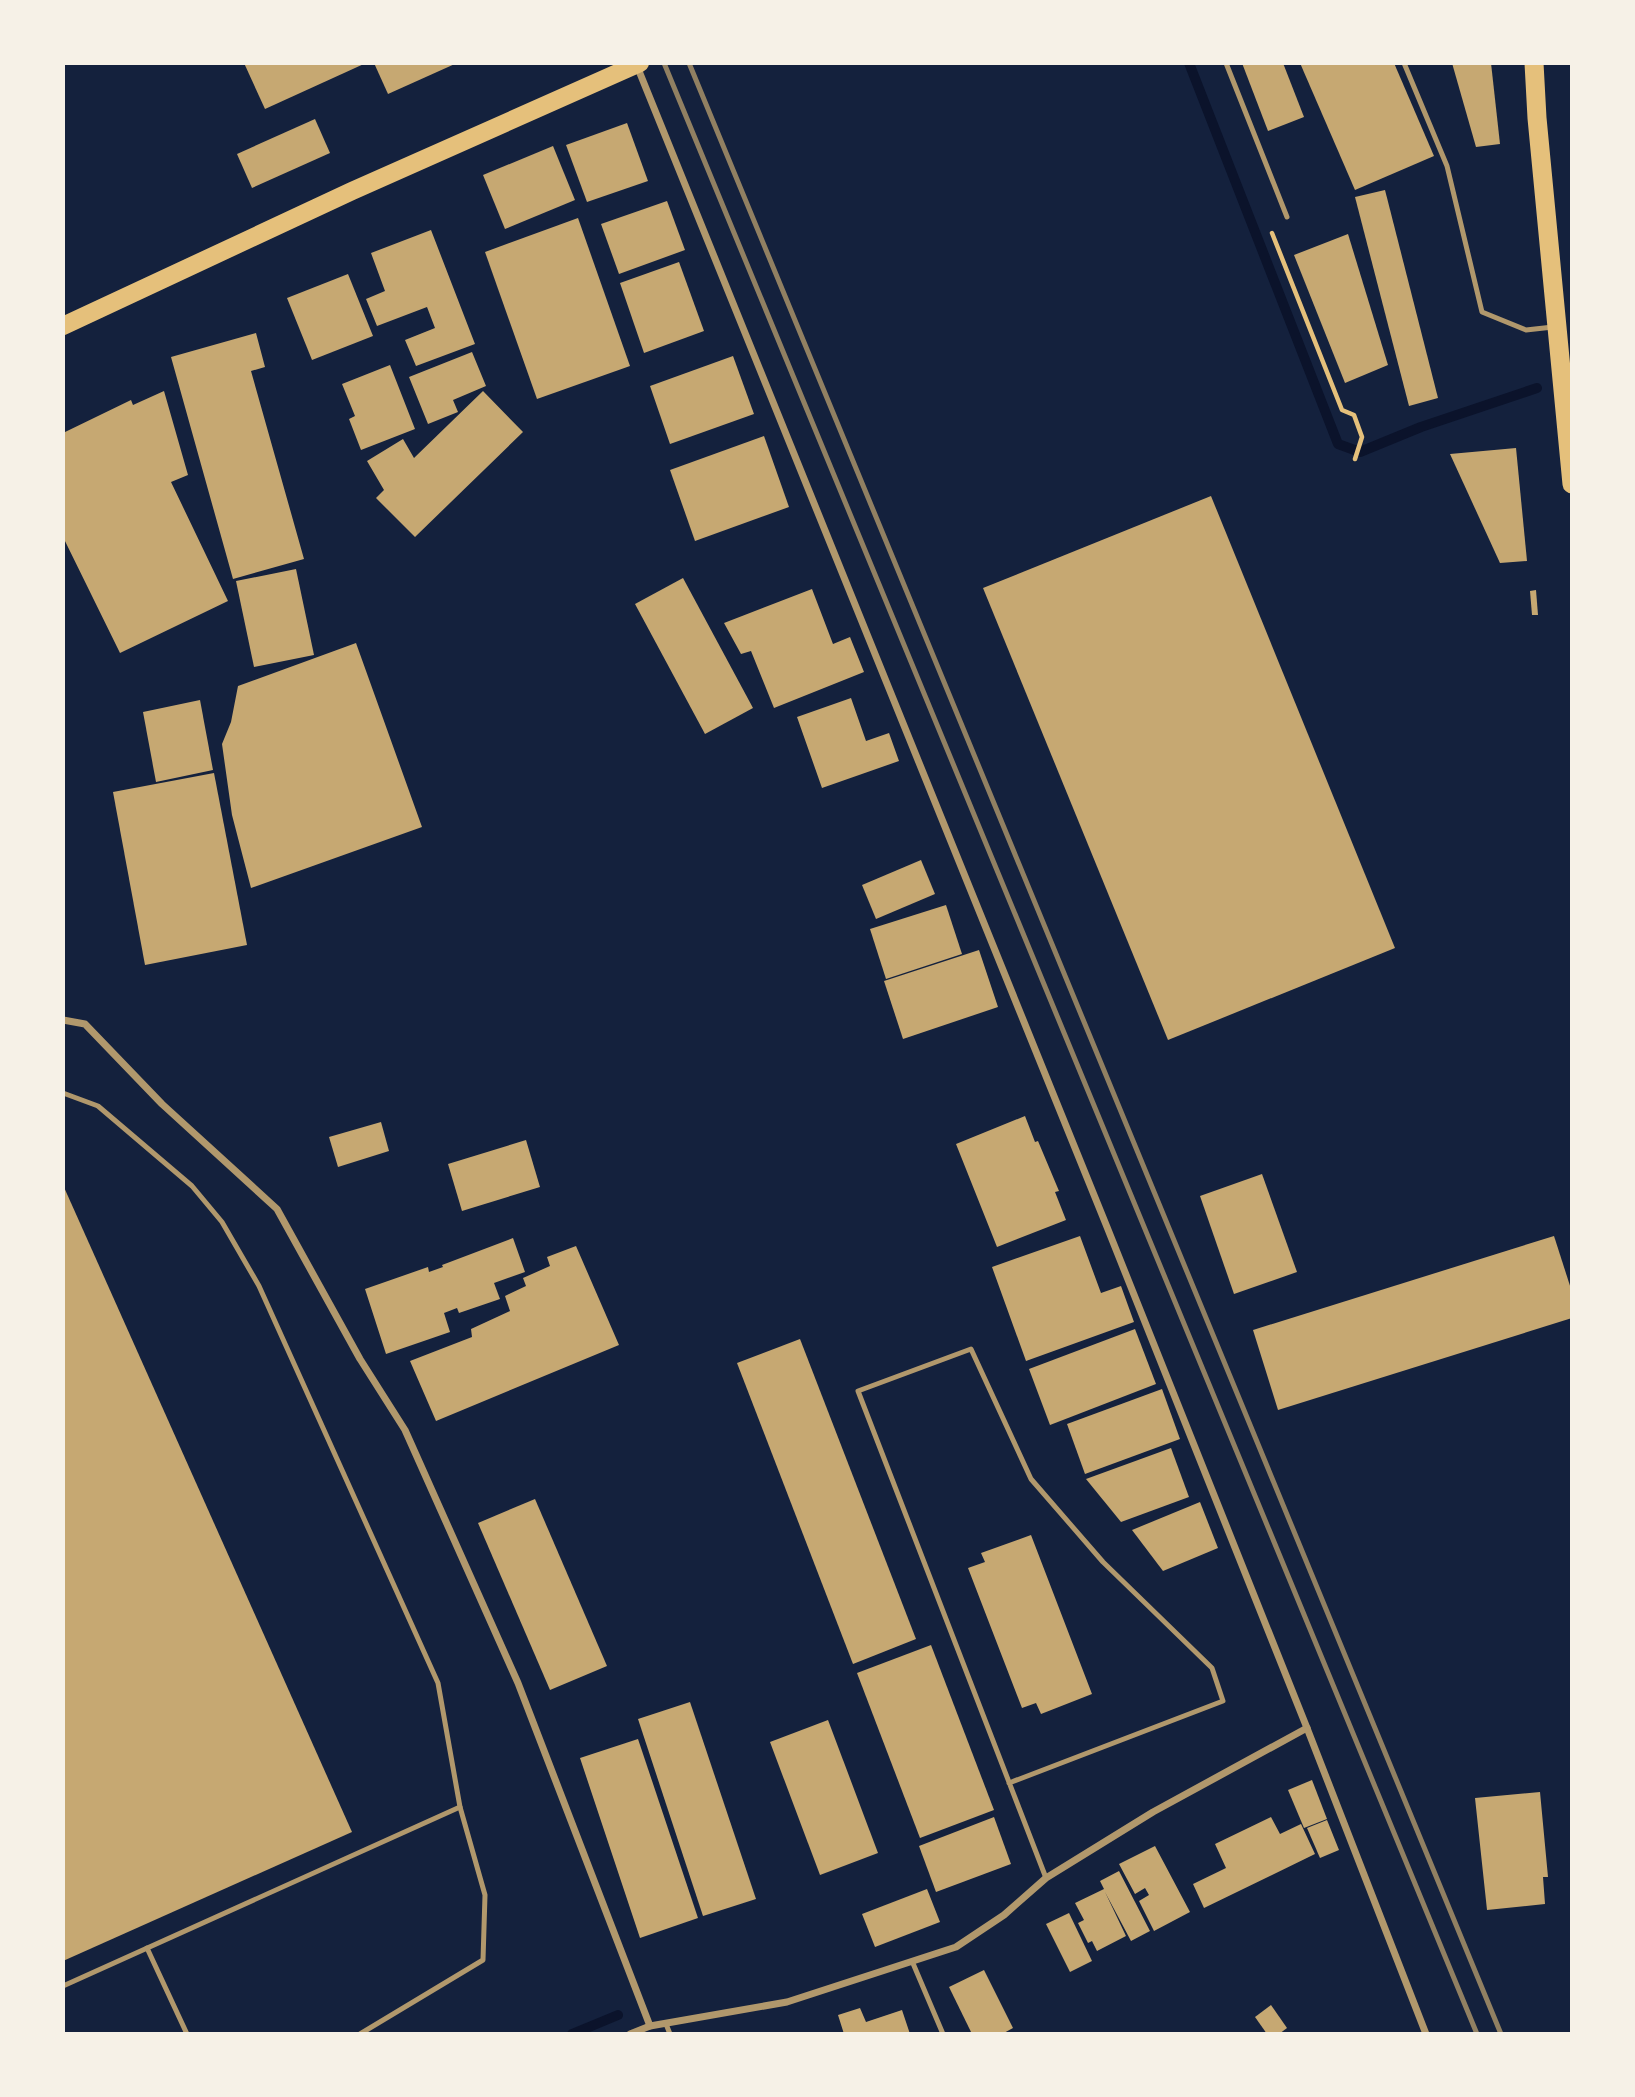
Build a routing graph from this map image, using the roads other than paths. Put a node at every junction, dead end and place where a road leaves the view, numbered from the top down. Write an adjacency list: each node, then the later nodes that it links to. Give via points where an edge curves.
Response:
1 (1226, 63): 5 (lane)
2 (1404, 63): 7 (lane, via 1447,166 1482,312 1526,330)
3 (1534, 63): 7 (highway)
4 (637, 64): 6 (main road); 12 (street)
5 (1287, 217)
6 (63, 326)
7 (1558, 326): 8 (highway)
8 (1567, 372): 9 (highway)
9 (1572, 484)
10 (63, 1020): 20 (street, via 85,1024 162,1104 276,1209 405,1430 518,1683)
11 (63, 1093): 14 (lane, via 98,1106 192,1186 222,1222 259,1286 438,1683)
12 (1307, 1728): 15 (street, via 1153,1812); 26 (street)
13 (1009, 1783): 13 (lane, via 1223,1701 1212,1668 1103,1562 1031,1479 971,1349 858,1391); 15 (lane)
14 (460, 1807): 16 (lane); 22 (lane, via 485,1895 483,1960)
15 (1046, 1878): 17 (street, via 1004,1915 957,1947)
16 (146, 1948): 18 (lane); 21 (lane)
17 (912, 1961): 19 (street, via 788,2001); 25 (lane)
18 (63, 1986)
19 (666, 2024): 20 (street); 24 (lane)
20 (650, 2026): 23 (street)
21 (187, 2034)
22 (360, 2034)
23 (630, 2034)
24 (670, 2034)
25 (943, 2034)
26 (1426, 2034)

